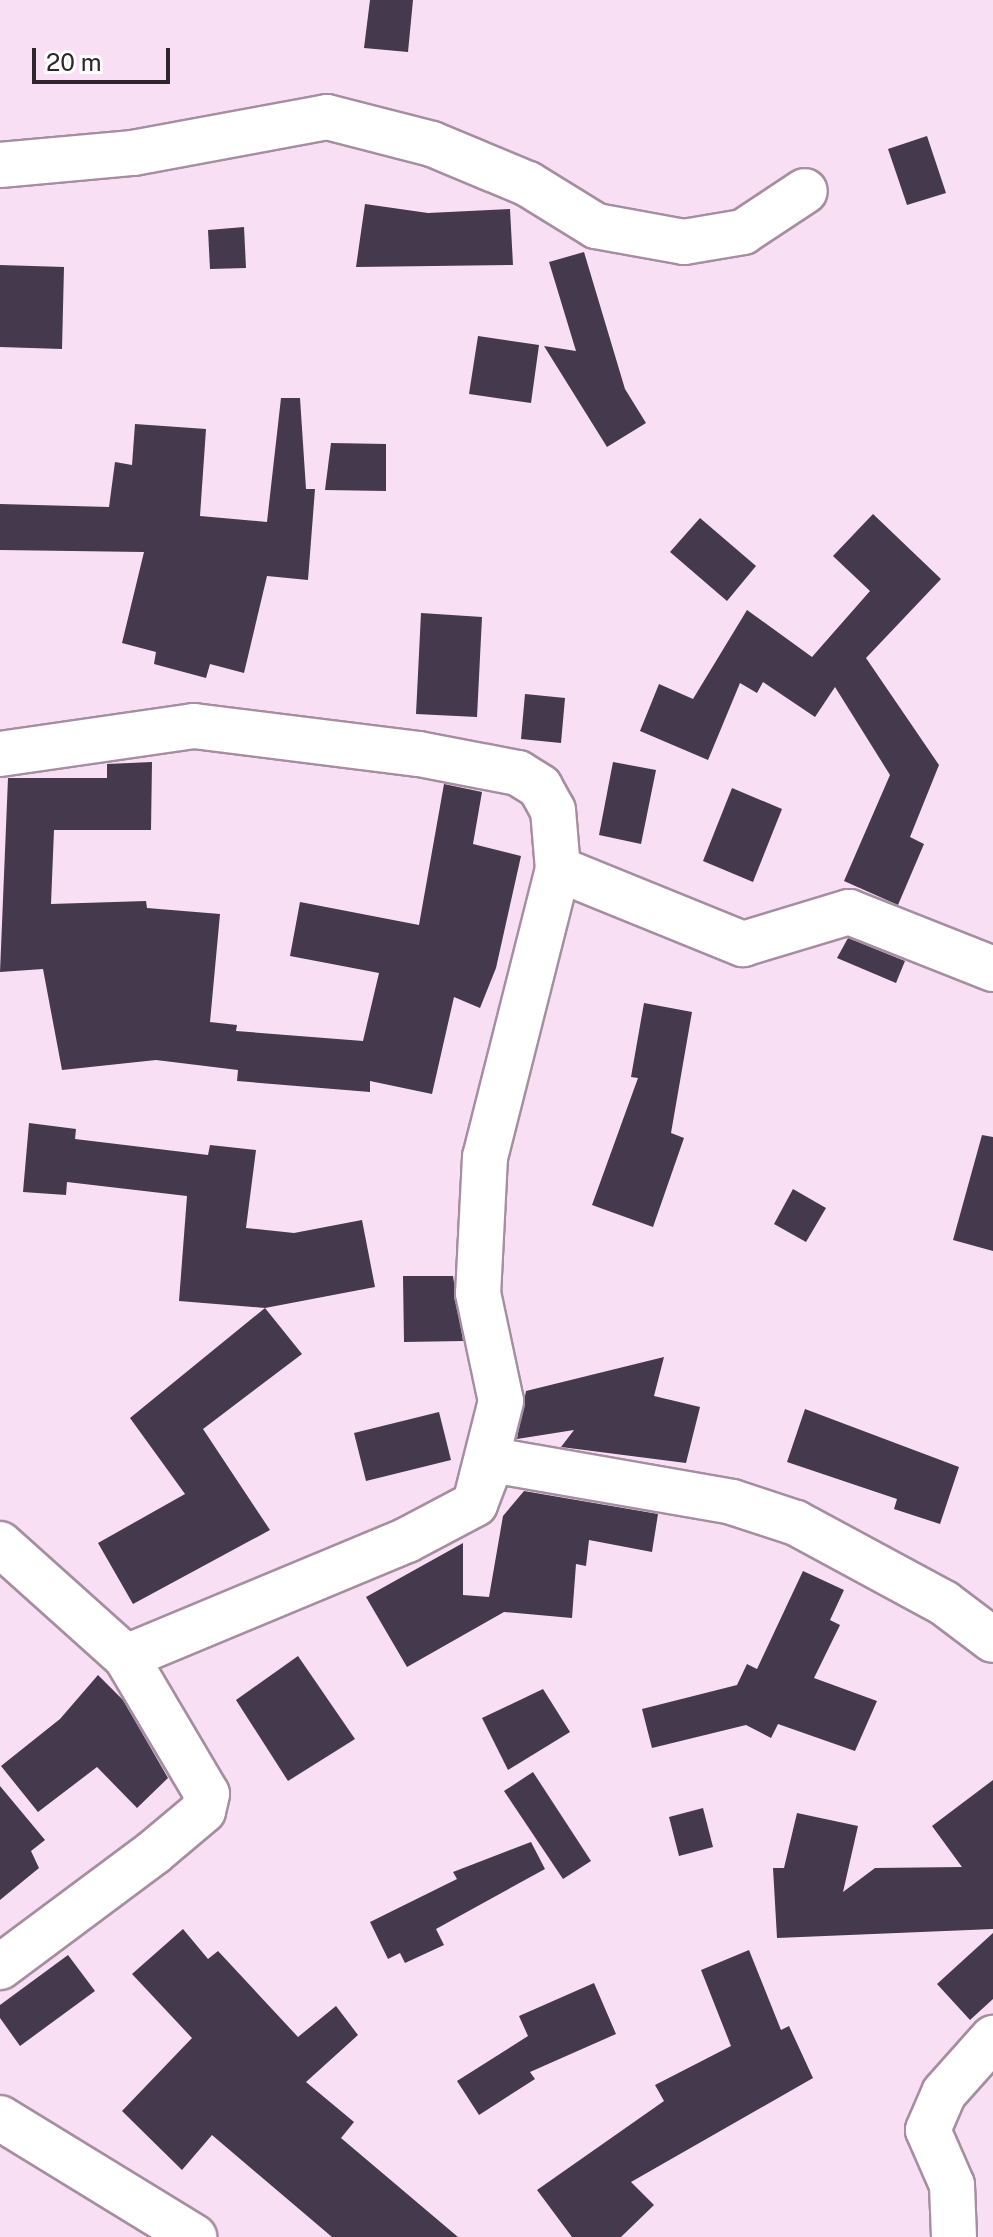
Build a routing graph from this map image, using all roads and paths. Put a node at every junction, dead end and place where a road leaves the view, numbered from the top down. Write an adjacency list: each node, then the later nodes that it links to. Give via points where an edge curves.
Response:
1 (0, 165): 2 (street, via 161,149 327,117 432,144 528,184 596,226 684,242 743,232)
2 (805, 191)
3 (0, 754): 4 (street, via 194,726 518,773 540,787 553,810)
4 (558, 869): 5 (street, via 743,944 849,912); 6 (street, via 485,1157 478,1293 501,1401)
5 (993, 969)
6 (475, 1504): 8 (street, via 492,1460 732,1502 796,1523 873,1563); 9 (street, via 407,1540)
7 (0, 1544): 9 (street)
8 (993, 1640)
9 (126, 1657): 10 (street, via 207,1794 203,1811)
10 (0, 1967)
11 (993, 2038): 14 (street, via 944,2093 928,2130 952,2185)
12 (0, 2118): 13 (street)
13 (194, 2237)
14 (954, 2237)

